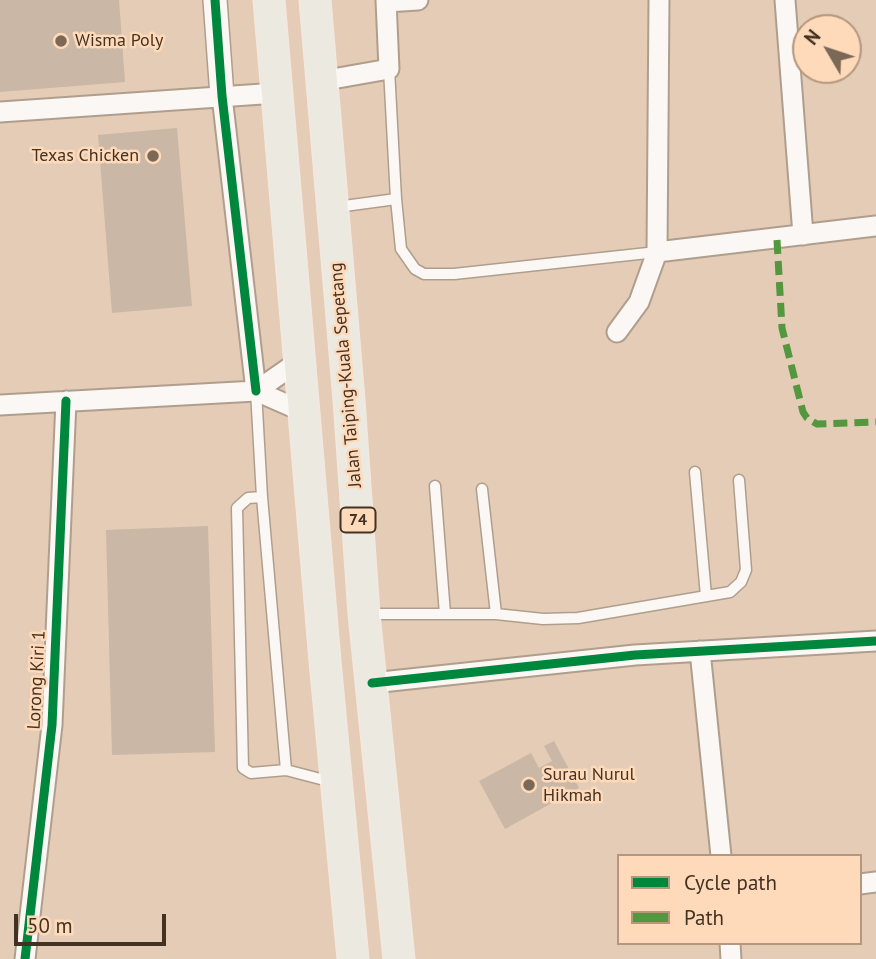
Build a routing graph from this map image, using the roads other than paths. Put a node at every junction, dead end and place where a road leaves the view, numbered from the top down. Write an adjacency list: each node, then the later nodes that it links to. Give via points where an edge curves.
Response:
1 (215, 0): 11 (street)
2 (269, 0): 10 (main road)
3 (315, 0): 9 (main road, Jalan Taiping-Kuala Sepetang / 74)
4 (418, 0): 7 (street)
5 (659, 0): 17 (street)
6 (785, 0): 16 (street)
7 (386, 1): 8 (street)
8 (389, 69): 9 (street); 13 (lane)
9 (321, 80): 14 (main road, Jalan Taiping-Kuala Sepetang / 74)
10 (277, 93): 11 (street); 19 (main road)
11 (222, 96): 12 (street); 20 (street)
12 (0, 111)
13 (396, 199): 14 (lane); 17 (lane, via 401,249 407,261 424,274)
14 (332, 208): 30 (main road, Jalan Taiping-Kuala Sepetang / 74)
15 (876, 226): 16 (street)
16 (803, 235): 17 (street)
17 (657, 252): 18 (street, via 639,302)
18 (617, 332)
19 (299, 361): 20 (street); 23 (main road)
20 (256, 391): 21 (street); 23 (street); 28 (lane)
21 (66, 401): 22 (street); 39 (street, Lorong Kiri 1, via 52,725)
22 (0, 405)
23 (303, 412): 37 (main road)
24 (695, 472): 29 (lane)
25 (739, 480): 29 (lane, via 746,570 730,592)
26 (435, 486): 31 (lane)
27 (482, 489): 32 (lane)
28 (262, 497): 36 (lane); 36 (lane, via 248,498 237,508 243,768 251,773)
29 (706, 596): 32 (lane, via 578,618)
30 (364, 614): 31 (lane); 35 (main road, Jalan Taiping-Kuala Sepetang / 74)
31 (445, 614): 32 (lane)
32 (496, 614)
33 (876, 641): 34 (street)
34 (700, 652): 35 (street); 38 (street)
35 (372, 683): 41 (main road, Jalan Taiping-Kuala Sepetang / 74)
36 (286, 770): 37 (lane)
37 (336, 783): 40 (main road)
38 (721, 854)
39 (25, 959)
40 (353, 959)
41 (399, 959)

